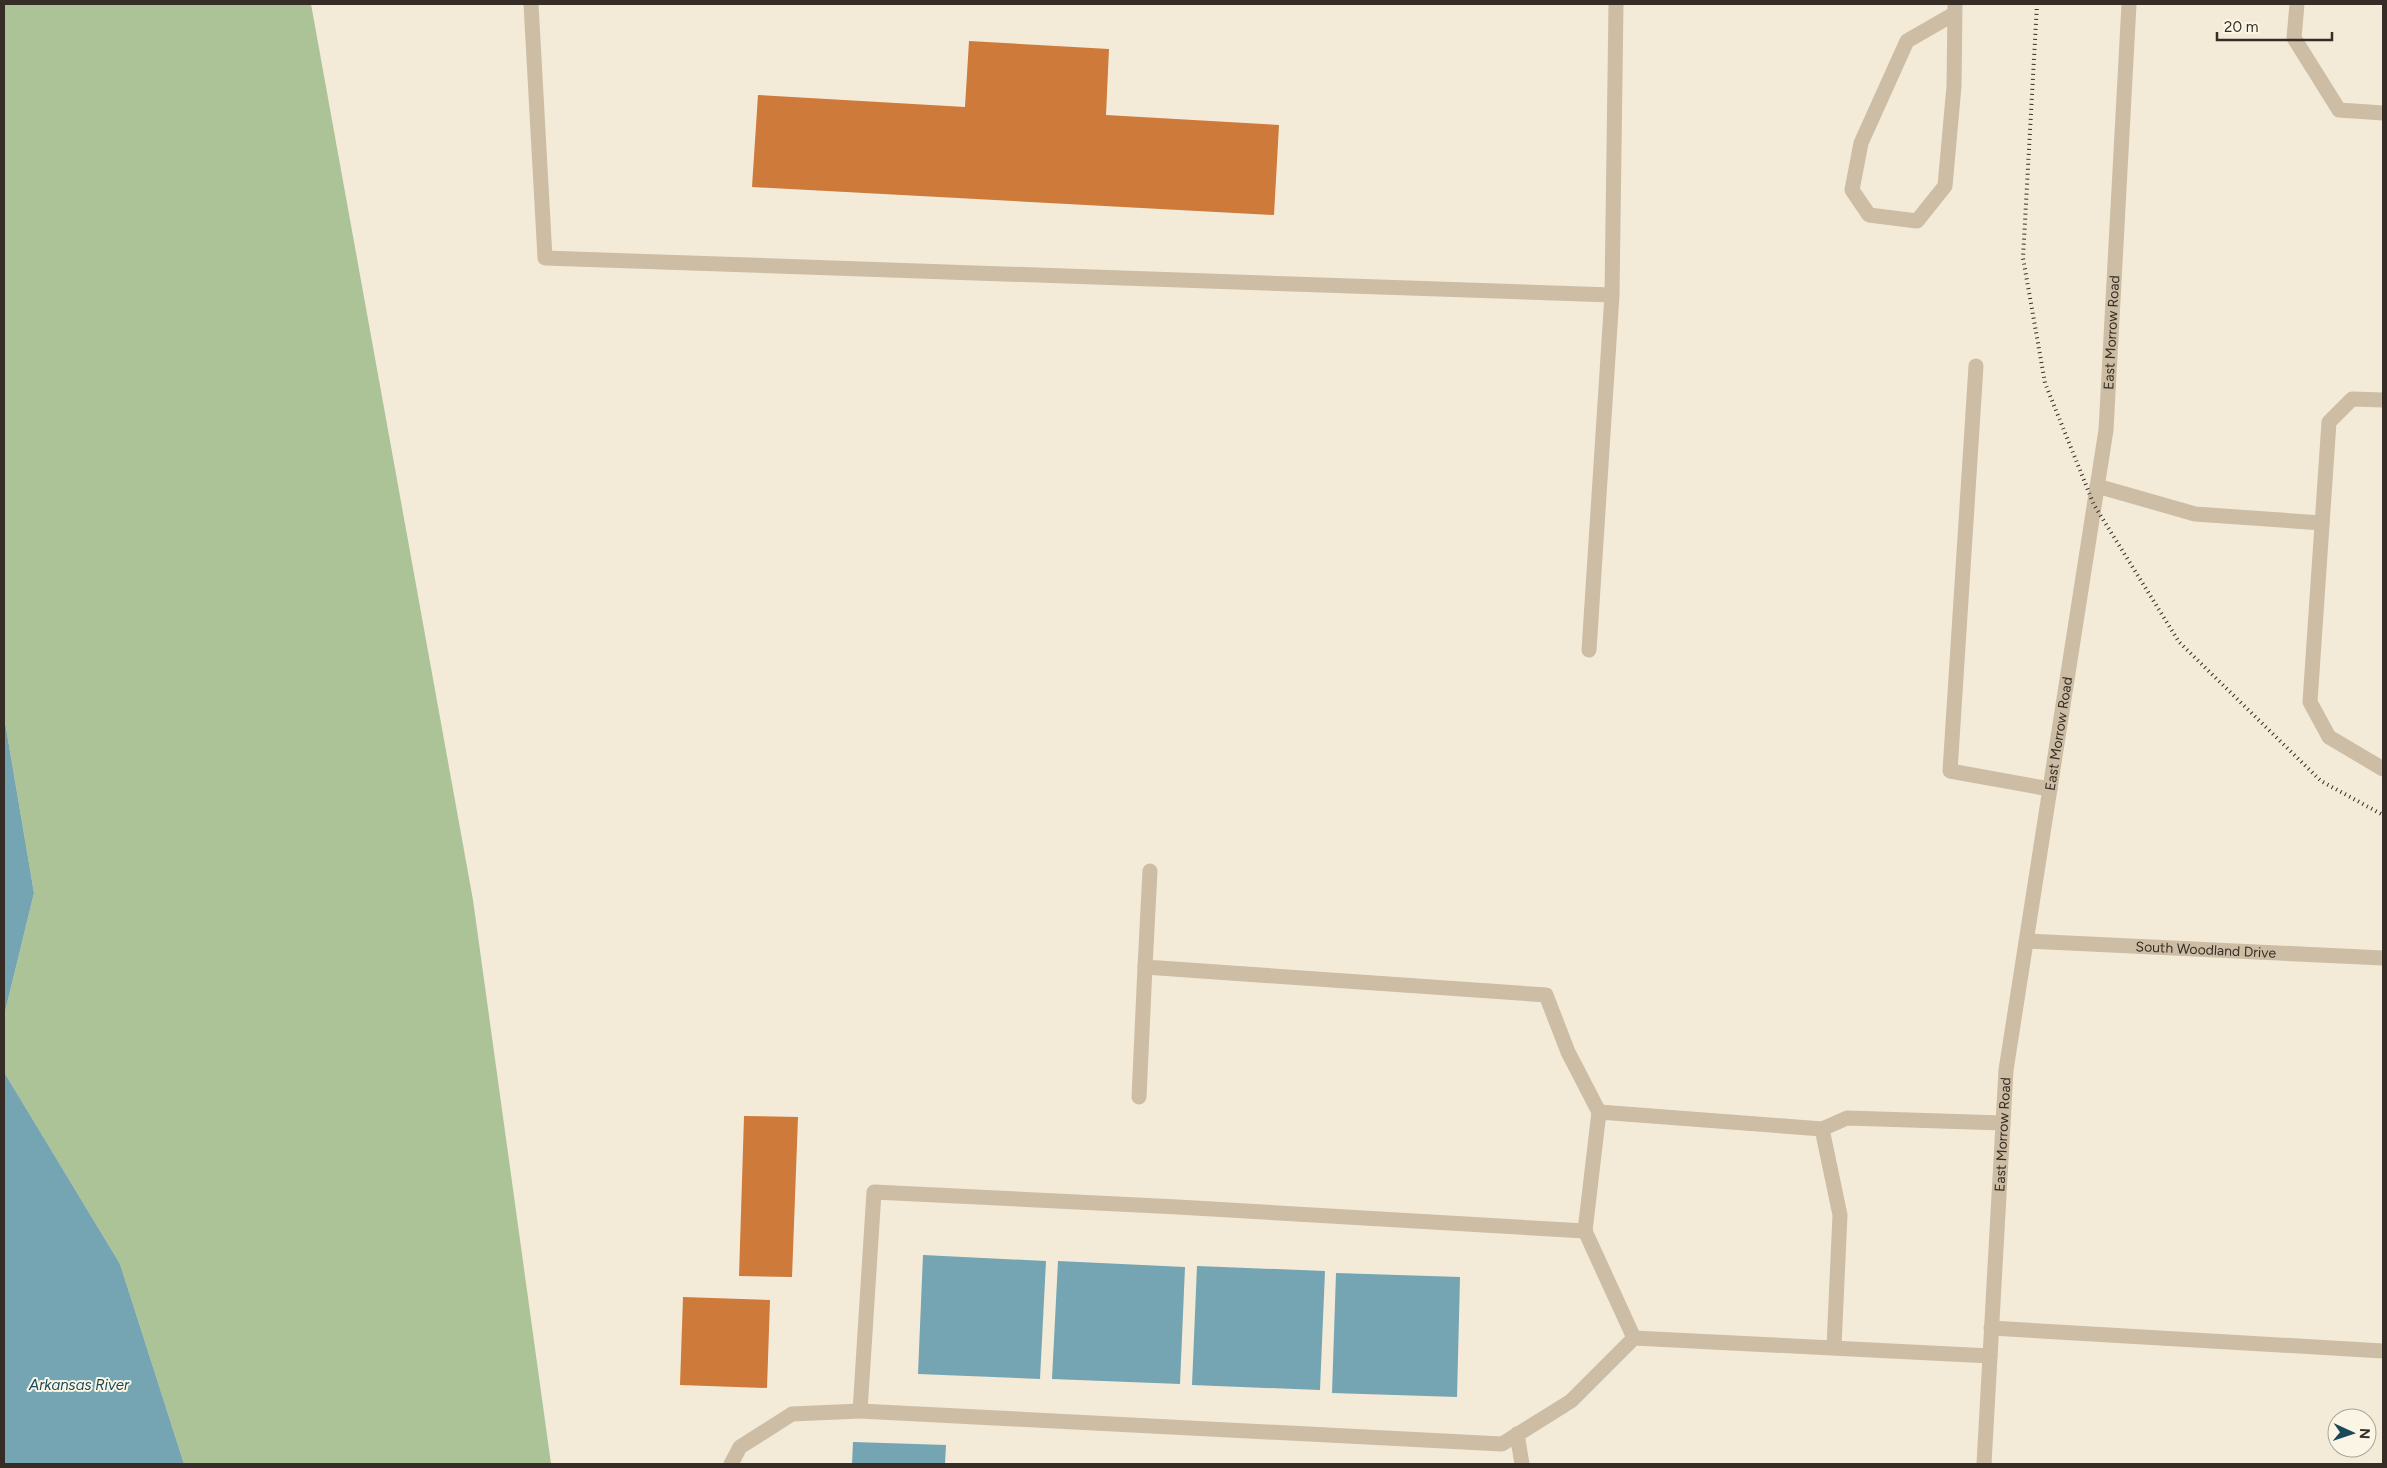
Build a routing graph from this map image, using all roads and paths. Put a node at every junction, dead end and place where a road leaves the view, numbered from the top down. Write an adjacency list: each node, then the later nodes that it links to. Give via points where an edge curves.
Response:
1 (531, 4): 7 (street, via 545,258)
2 (1616, 4): 7 (street)
3 (2129, 4): 10 (street, East Morrow Road, via 2106,430)
4 (2297, 4): 6 (street, via 2294,38 2339,110)
5 (1954, 9): 5 (street, via 1954,86 1945,186 1917,221 1869,215 1852,190 1861,143 1907,41)
6 (2383, 113)
7 (1612, 294): 12 (street)
8 (1976, 366): 14 (street, via 1950,771)
9 (2383, 400): 11 (street, via 2352,399 2329,422)
10 (2097, 486): 11 (street, via 2195,514); 14 (street, East Morrow Road)
11 (2322, 522): 13 (street, via 2310,702 2329,737)
12 (1589, 650)
13 (2383, 769)
14 (2050, 789): 16 (street, East Morrow Road)
15 (1150, 871): 18 (street)
16 (2027, 941): 17 (street, South Woodland Drive); 21 (street, East Morrow Road, via 2006,1070)
17 (2383, 958)
18 (1145, 966): 19 (street); 20 (street, via 1546,995 1568,1052)
19 (1139, 1097)
20 (1599, 1112): 22 (street); 23 (street)
21 (2003, 1123): 22 (street, via 1848,1118); 24 (street, East Morrow Road)
22 (1822, 1129): 26 (street, via 1840,1215)
23 (1585, 1231): 25 (street); 29 (street, via 874,1192)
24 (1992, 1328): 27 (street); 28 (street, East Morrow Road)
25 (1634, 1338): 26 (street); 30 (street, via 1572,1401)
26 (1834, 1346): 28 (street)
27 (2383, 1351)
28 (1990, 1356): 33 (street, East Morrow Road)
29 (860, 1411): 30 (street, via 1502,1444); 31 (street, via 792,1414 740,1447)
30 (1517, 1434): 32 (street)
31 (731, 1464)
32 (1522, 1464)
33 (1984, 1464)

